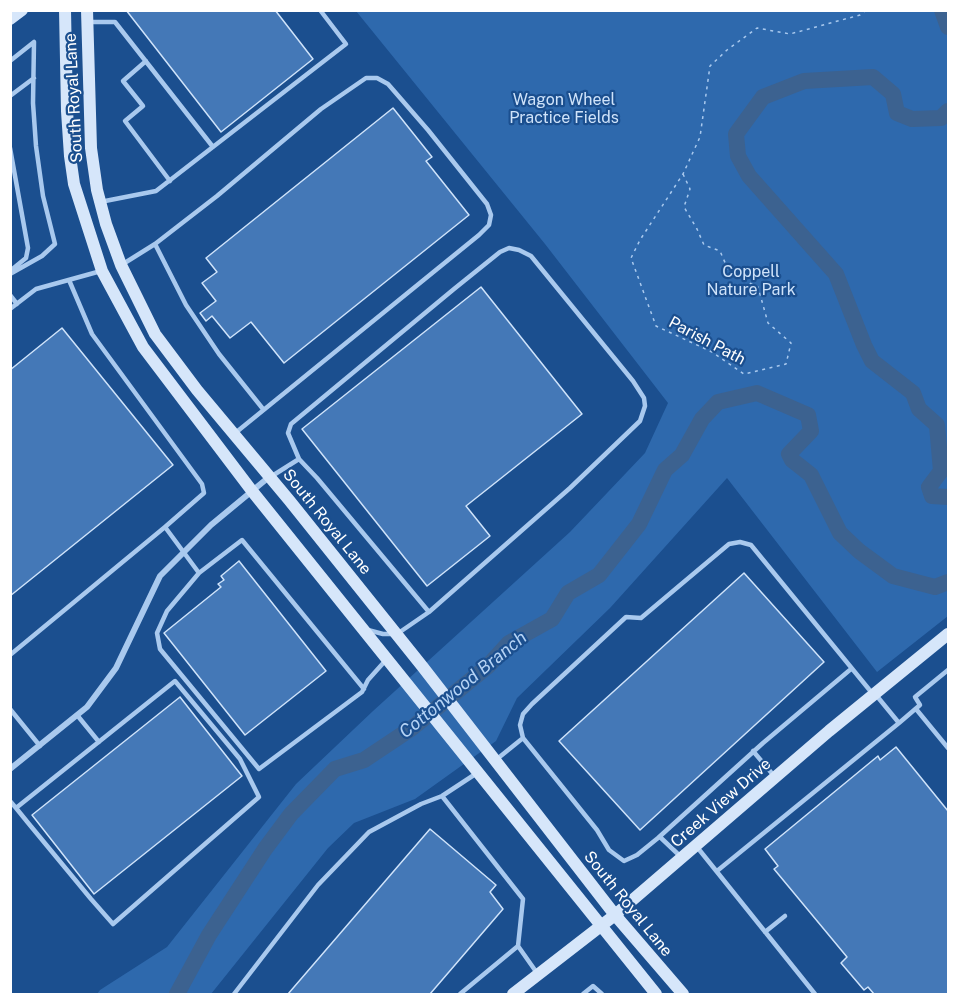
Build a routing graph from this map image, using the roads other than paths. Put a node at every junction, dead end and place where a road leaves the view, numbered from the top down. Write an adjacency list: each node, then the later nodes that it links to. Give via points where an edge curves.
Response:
1 (22, 10): 5 (main road)
2 (65, 10): 16 (main road, South Royal Lane, via 70,156 82,213)
3 (320, 10): 10 (lane, via 346,44)
4 (87, 16): 7 (lane, via 115,22); 13 (main road, South Royal Lane, via 92,148)
5 (10, 20)
6 (10, 61): 8 (lane, via 34,42)
7 (146, 61): 10 (lane); 12 (lane, via 123,81 143,106 125,121)
8 (34, 78): 9 (lane); 17 (lane, via 36,146 55,244 42,256)
9 (10, 96)
10 (213, 147): 12 (lane)
11 (10, 148): 17 (lane, via 28,248 26,258)
12 (170, 181): 13 (lane, via 156,191)
13 (100, 202): 15 (main road, South Royal Lane)
14 (155, 244): 15 (lane); 22 (lane, via 186,305); 22 (lane, via 321,109 366,78 388,84 487,204 489,225 479,235)
15 (121, 265): 16 (main road); 23 (main road, South Royal Lane, via 155,334)
16 (102, 271): 18 (lane); 26 (main road, South Royal Lane, via 143,347)
17 (10, 273)
18 (69, 280): 20 (lane, via 36,289); 27 (lane, via 92,334 202,484 204,493)
19 (10, 295): 20 (lane)
20 (17, 303): 21 (lane)
21 (10, 309)
22 (263, 409): 23 (lane)
23 (234, 434): 25 (main road, South Royal Lane)
24 (299, 459): 25 (lane); 30 (lane); 30 (lane, via 288,433 291,424 500,252 509,248 531,256 549,277 644,398 640,421)
25 (269, 477): 26 (street); 32 (main road, South Royal Lane)
26 (252, 490): 28 (street); 31 (main road, South Royal Lane)
27 (165, 527): 28 (lane); 34 (lane)
28 (184, 551): 29 (lane); 42 (street, via 160,576 116,668)
29 (199, 573): 38 (lane, via 242,540); 38 (lane, via 167,611 157,633 160,649 259,769)
30 (429, 612): 32 (lane)
31 (362, 628): 32 (lane); 35 (main road, South Royal Lane)
32 (397, 634): 49 (main road, South Royal Lane)
33 (948, 634): 39 (main road, Creek View Drive)
34 (10, 655)
35 (387, 659): 38 (lane); 51 (main road, South Royal Lane)
36 (851, 669): 39 (lane); 44 (lane, via 751,545 729,544 641,618 626,617 532,704 523,714); 48 (lane)
37 (948, 670): 41 (lane, via 915,697 920,705)
38 (364, 689)
39 (874, 694): 43 (lane); 52 (main road, Creek View Drive)
40 (10, 709): 46 (lane)
41 (915, 709): 43 (lane); 47 (lane)
42 (77, 715): 45 (lane); 46 (street)
43 (899, 723): 60 (lane)
44 (523, 738): 49 (lane); 57 (lane, via 609,850 624,861)
45 (99, 742): 56 (lane); 56 (lane, via 175,681 240,759 260,797 113,924)
46 (40, 746): 50 (street)
47 (948, 748)
48 (753, 751): 52 (lane); 57 (lane)
49 (495, 761): 53 (main road, South Royal Lane)
50 (10, 769)
51 (477, 773): 53 (main road, via 501,776); 54 (lane); 63 (main road, South Royal Lane)
52 (775, 777): 58 (main road, Creek View Drive)
53 (519, 792): 61 (main road, South Royal Lane)
54 (442, 796): 65 (lane, via 523,899); 67 (lane, via 369,832 318,885)
55 (10, 801): 56 (lane)
56 (16, 808)
57 (660, 837): 59 (lane)
58 (697, 846): 59 (main road, Creek View Drive); 60 (lane)
59 (682, 858): 61 (main road, Creek View Drive)
60 (717, 871): 64 (lane)
61 (615, 915): 63 (main road, Creek View Drive); 73 (main road, South Royal Lane)
62 (785, 916): 64 (lane)
63 (600, 927): 66 (main road, Creek View Drive); 72 (main road, South Royal Lane)
64 (765, 932): 74 (lane)
65 (518, 946): 66 (lane); 68 (lane)
66 (538, 976): 69 (main road, Creek View Drive)
67 (234, 994)
68 (460, 994)
69 (513, 994)
70 (583, 994): 71 (lane, via 593,987)
71 (602, 994)
72 (656, 994)
73 (682, 994)
74 (815, 994)

